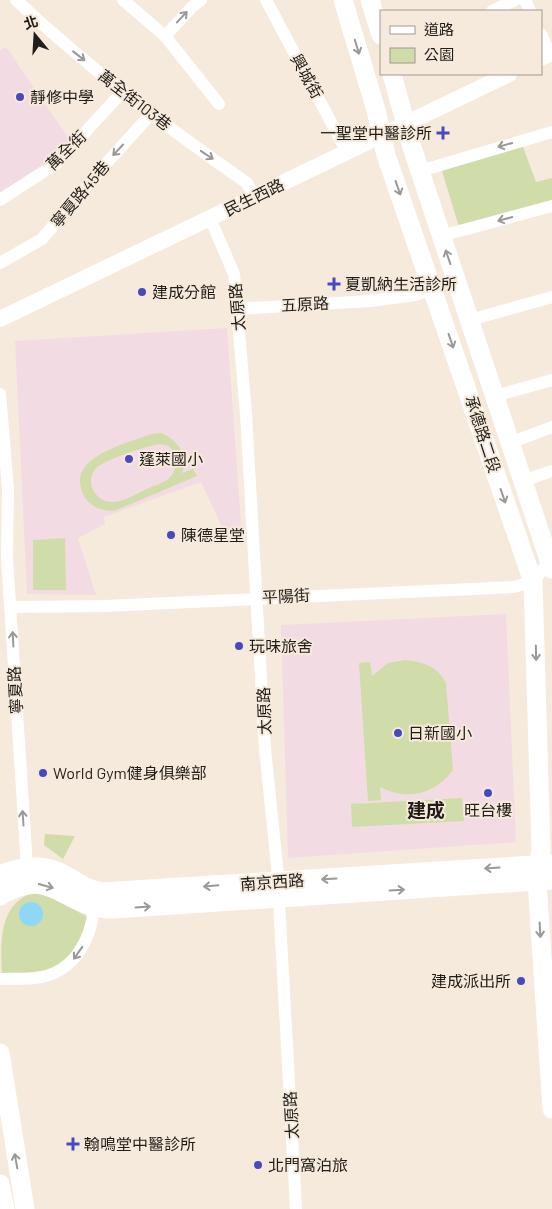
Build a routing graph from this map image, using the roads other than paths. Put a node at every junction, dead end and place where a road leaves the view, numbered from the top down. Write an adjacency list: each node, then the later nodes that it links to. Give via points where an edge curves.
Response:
1 (16, 0): 15 (street, 萬全街103巷, one-way to 15, via 62,43)
2 (123, 0): 10 (street)
3 (202, 0): 10 (street, one-way to 3)
4 (266, 0): 21 (street, 興城街)
5 (343, 0): 20 (main road, 承德路二段, one-way to 20)
6 (370, 0): 9 (main road)
7 (515, 0): 8 (street)
8 (494, 10)
9 (380, 32)
10 (165, 36): 16 (street)
11 (542, 37): 12 (street)
12 (548, 55)
13 (392, 75): 18 (main road, 承德路二段)
14 (507, 75): 18 (street, 民生西路)
15 (122, 91): 17 (street, 萬全街103巷); 24 (street, 萬全街, via 57,163)
16 (218, 104)
17 (151, 114): 23 (street, 萬全街103巷, one-way to 23, via 247,182); 28 (street, 寧夏路45巷, one-way to 28, via 42,239)
18 (406, 123): 20 (street, 民生西路); 22 (main road, 承德路二段)
19 (552, 132): 22 (street, one-way to 22)
20 (382, 135): 21 (street, 民生西路); 29 (main road, 承德路二段, one-way to 29)
21 (347, 152): 23 (street, 民生西路)
22 (420, 171): 27 (main road, 承德路二段)
23 (254, 197): 26 (street, 民生西路)
24 (0, 200)
25 (552, 206): 27 (street, one-way to 27)
26 (210, 218): 31 (street, 太原路, via 234,274); 32 (street, 民生西路)
27 (441, 236): 33 (main road, 承德路二段, one-way to 27)
28 (0, 263)
29 (432, 289): 31 (street, 五原路, via 416,295 370,301); 42 (main road, 承德路二段, one-way to 42)
30 (552, 297): 33 (street)
31 (237, 309): 43 (street, 太原路)
32 (0, 320)
33 (470, 320): 36 (main road, 承德路二段)
34 (552, 380): 36 (street)
35 (0, 394): 44 (street, 寧夏路, via 8,489 7,558)
36 (494, 396): 38 (main road, 承德路二段)
37 (552, 427): 38 (street)
38 (510, 443): 40 (main road, 承德路二段)
39 (552, 471): 40 (street)
40 (523, 481): 41 (main road, 承德路二段)
41 (551, 562): 42 (street)
42 (533, 582): 43 (street, 平陽街, via 513,587); 46 (main road, 承德路二段, one-way to 46)
43 (257, 598): 44 (street, 平陽街); 48 (street, 太原路)
44 (11, 608): 45 (street, 寧夏路, one-way to 44)
45 (27, 867): 47 (main road, 南京西路); 48 (main road, 南京西路, one-way to 45, via 102,892 80,885 57,870)
46 (545, 873): 48 (main road, 南京西路); 53 (main road, 承德路二段, one-way to 53)
47 (0, 875)
48 (278, 889): 50 (main road, 南京西路, one-way to 48, via 113,909); 57 (street, 太原路)
49 (0, 896): 50 (main road, 南京西路, one-way to 50, via 21,885 35,883)
50 (94, 908): 51 (street, one-way to 51, via 93,922 84,943 63,969 42,977)
51 (0, 979)
52 (0, 1053): 56 (main road, one-way to 52)
53 (552, 1109)
54 (0, 1184): 55 (main road)
55 (5, 1209)
56 (25, 1209)
57 (296, 1209)

